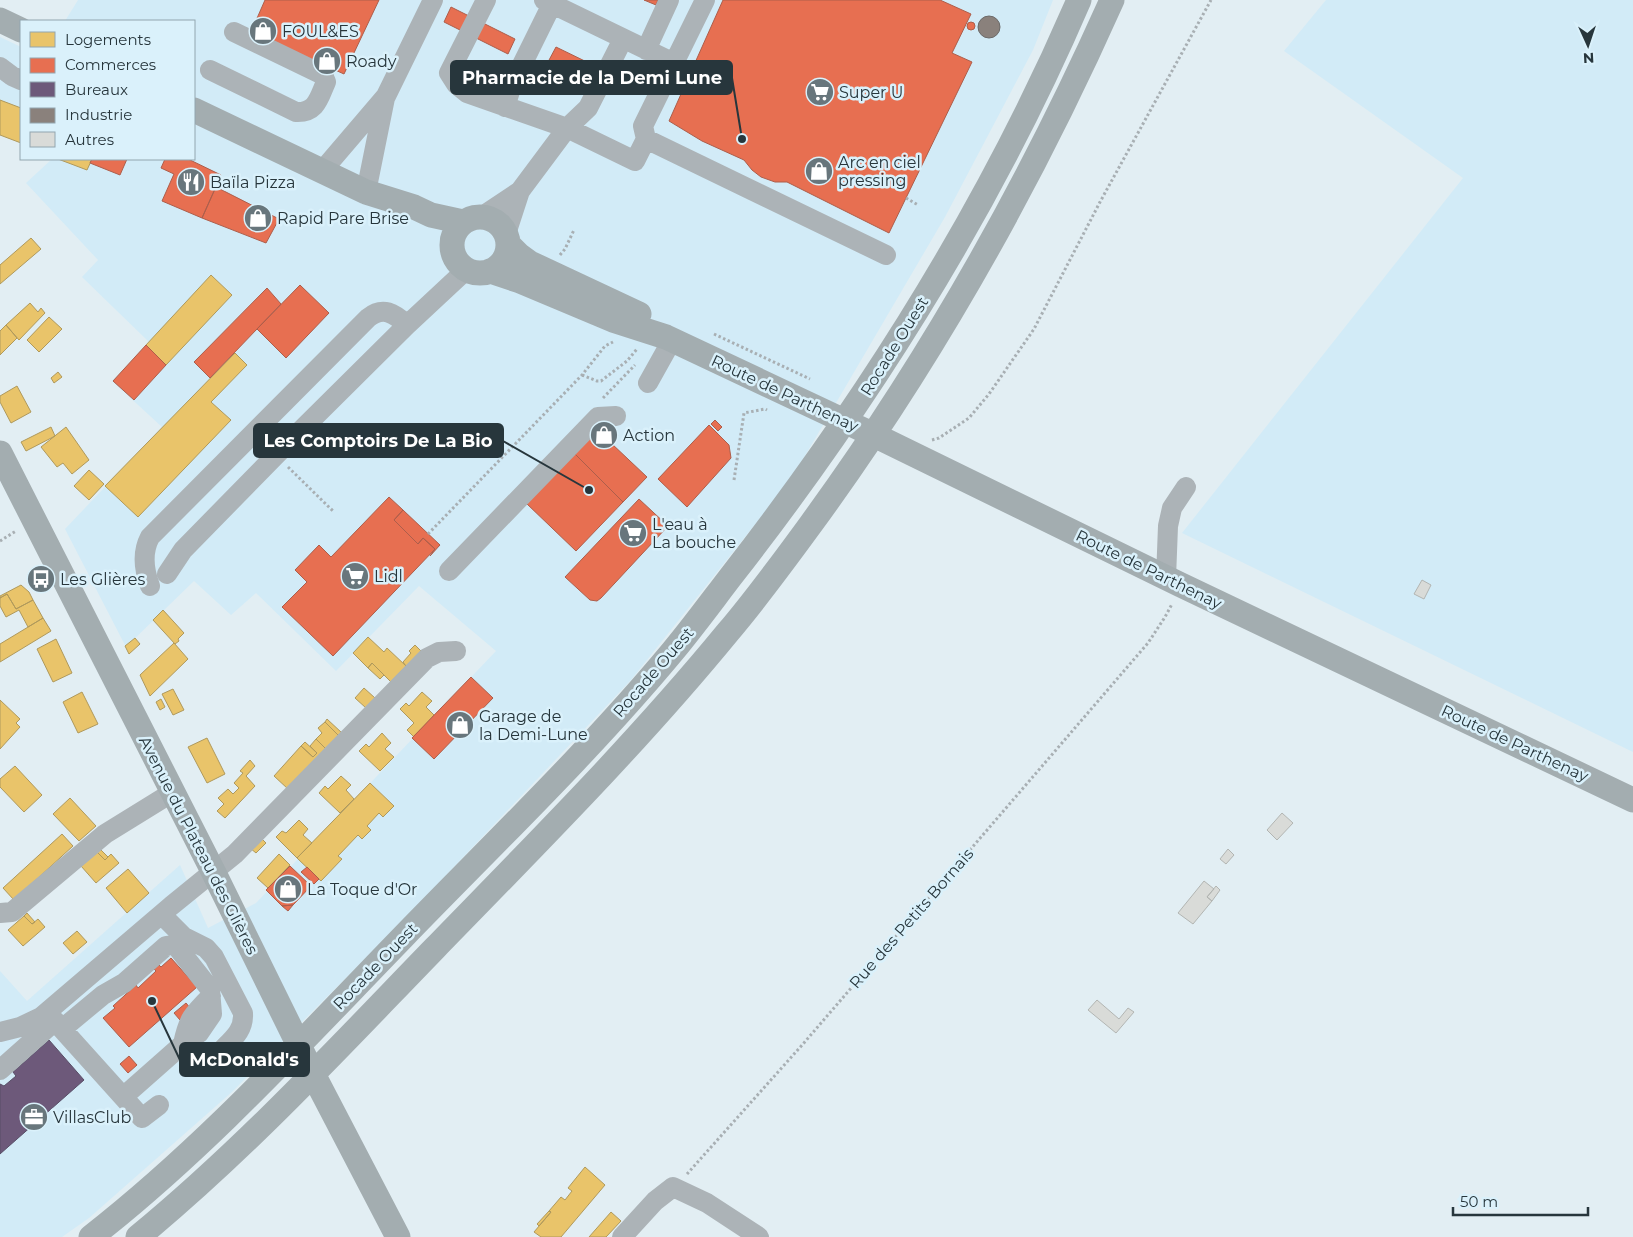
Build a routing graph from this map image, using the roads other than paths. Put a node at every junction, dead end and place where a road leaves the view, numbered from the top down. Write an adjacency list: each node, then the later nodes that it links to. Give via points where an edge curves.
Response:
1 (433, 0): 17 (street)
2 (486, 0): 18 (street, via 449,73 467,94)
3 (669, 0): 12 (street)
4 (704, 0): 13 (street)
5 (1079, 0): 34 (main road, Rocade Ouest, via 1030,108 979,207)
6 (1112, 0): 35 (main road, Rocade Ouest, via 1065,104 1017,196 938,333)
7 (548, 2): 11 (street, via 604,20); 18 (street)
8 (0, 20): 9 (main road)
9 (20, 30)
10 (234, 32): 15 (street, via 323,75 326,82 314,108 296,112)
11 (623, 39): 12 (street); 20 (street, via 588,108)
12 (646, 50): 13 (street)
13 (674, 63): 21 (street, via 643,126)
14 (0, 67): 16 (street)
15 (210, 70)
16 (20, 79)
17 (386, 96): 22 (street); 24 (street)
18 (505, 107): 20 (street)
19 (195, 110): 22 (main road)
20 (567, 128): 21 (street, via 634,161); 23 (street)
21 (646, 139): 28 (street)
22 (322, 171): 24 (main road)
23 (520, 191): 25 (street); 26 (street)
24 (366, 192): 25 (main road, via 431,215); 27 (main road)
25 (472, 219): 26 (main road, via 494,221 501,226); 27 (main road, via 454,232)
26 (507, 239): 29 (main road, via 507,253 503,261); 31 (main road, Route de Parthenay, via 530,263 637,312)
27 (451, 248): 29 (main road, via 454,259)
28 (886, 255)
29 (478, 271): 30 (street); 31 (main road, Route de Parthenay, via 520,281 614,320)
30 (407, 325): 39 (street, via 182,550); 41 (street, via 384,311 375,312 150,536 145,546)
31 (669, 338): 32 (street); 34 (main road, Route de Parthenay)
32 (648, 383)
33 (612, 416): 38 (street, via 598,417)
34 (846, 422): 35 (main road, Route de Parthenay); 50 (main road, Rocade Ouest, via 673,651 549,787)
35 (874, 435): 40 (main road, Route de Parthenay); 53 (main road, Rocade Ouest, via 787,557 723,639 629,746)
36 (0, 453): 43 (main road, Avenue du Plateau des Glières)
37 (1186, 487): 40 (street, via 1172,508 1168,526)
38 (449, 571)
39 (167, 574)
40 (1174, 581): 44 (main road, Route de Parthenay)
41 (150, 586)
42 (456, 652): 45 (street, via 439,652 427,658)
43 (173, 792): 45 (main road, Avenue du Plateau des Glières); 46 (street, via 105,834 12,912)
44 (1633, 800)
45 (214, 873): 47 (street); 50 (main road, Avenue du Plateau des Glières)
46 (0, 913)
47 (163, 913): 48 (street); 51 (street, via 184,937 206,948 214,957 243,1012 240,1032)
48 (55, 1021): 49 (street, via 41,1017); 52 (street); 54 (street); 54 (street, via 124,983 166,946 177,947 207,983 212,1014 199,1032)
49 (0, 1032)
50 (298, 1044): 53 (main road, Avenue du Plateau des Glières); 56 (main road, Rocade Ouest, via 190,1152)
51 (222, 1050)
52 (0, 1070)
53 (313, 1074): 57 (main road, Rocade Ouest, via 240,1146); 58 (main road, Avenue du Plateau des Glières)
54 (123, 1097): 55 (street, via 142,1118)
55 (159, 1105)
56 (91, 1237)
57 (138, 1237)
58 (398, 1237)
59 (622, 1237): 60 (street, via 655,1201 673,1187 707,1203)
60 (759, 1237)

